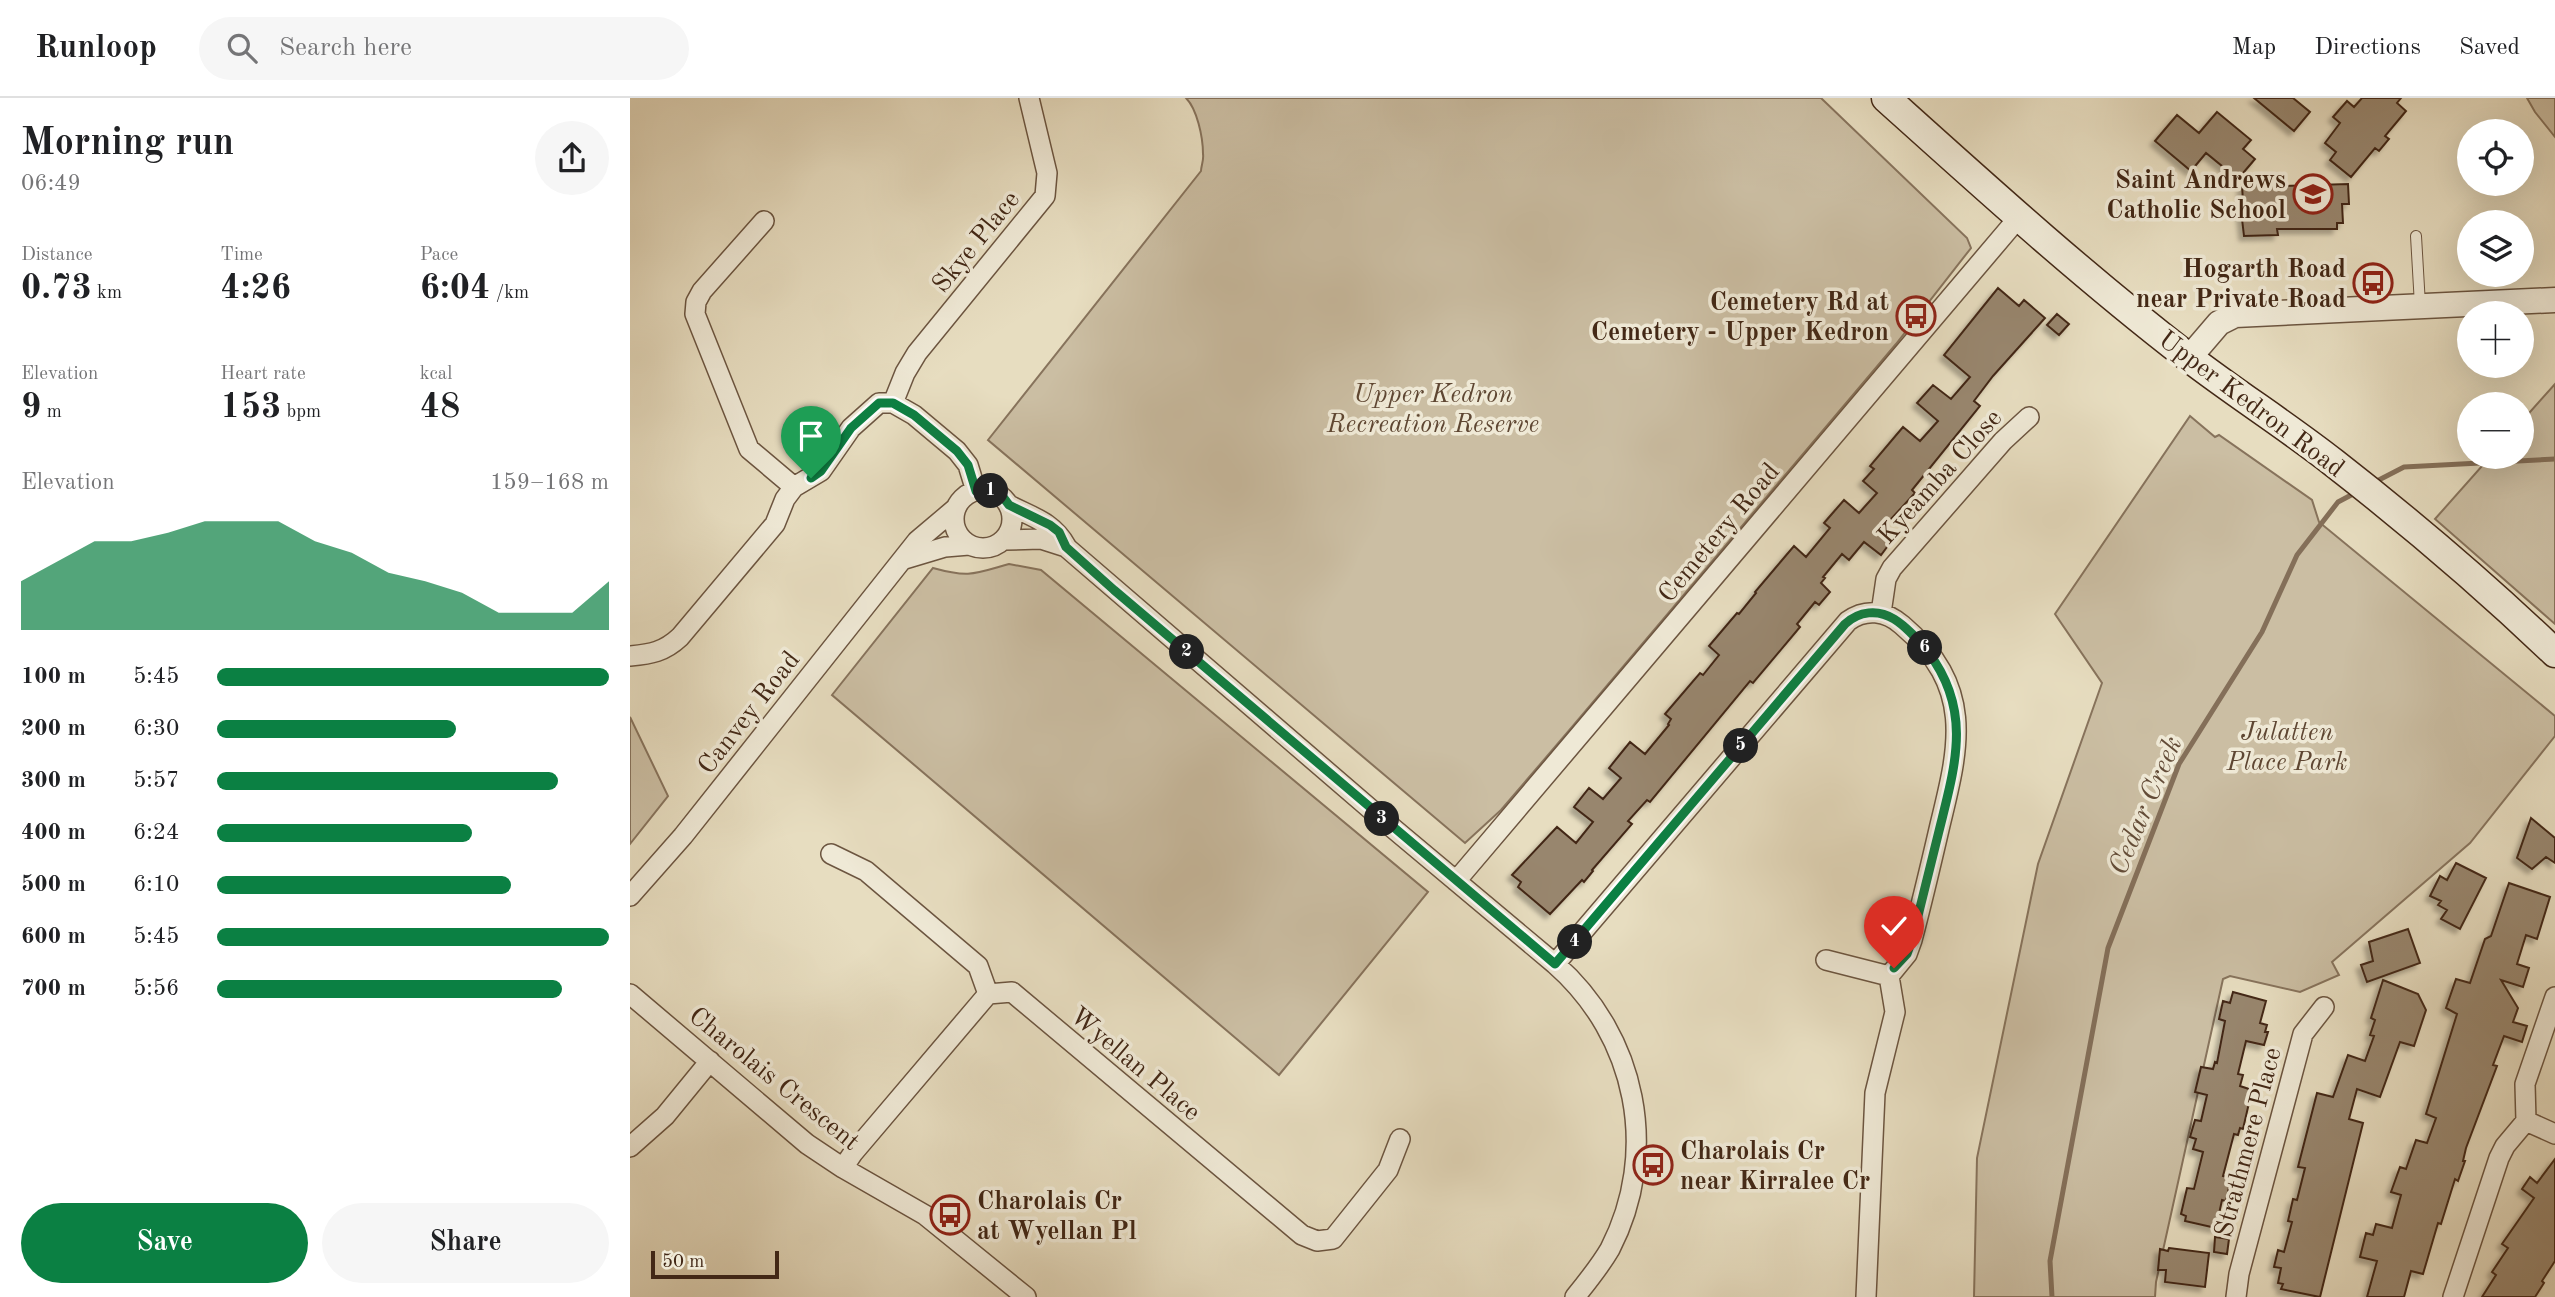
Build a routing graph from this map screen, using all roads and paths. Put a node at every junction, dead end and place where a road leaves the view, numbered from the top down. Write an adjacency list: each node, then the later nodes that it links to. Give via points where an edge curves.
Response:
1 (1029, 98): 9 (street, Skye Place, via 1047,173 1045,196 917,354)
2 (1886, 98): 3 (main road, Upper Kedron Road)
3 (2019, 217): 8 (main road, Upper Kedron Road); 23 (street, Cemetery Road)
4 (764, 221): 11 (street, via 702,291 695,314 749,449)
5 (2416, 236): 7 (lane)
6 (2555, 300): 7 (street)
7 (2420, 306): 8 (street, via 2235,315 2219,323)
8 (2189, 358): 20 (main road, Upper Kedron Road, via 2333,462)
9 (893, 403): 11 (street, via 879,403 868,412 821,471); 12 (street, via 960,454)
10 (2029, 417): 19 (street, Kyeamba Close, via 1892,568)
11 (794, 486): 21 (street, via 775,524 680,637 657,653)
12 (976, 491): 13 (street, via 994,491); 14 (street)
13 (1009, 505): 15 (street, via 1012,526); 17 (street, via 1050,525)
14 (956, 508): 16 (street, via 956,528); 18 (street, Canvey Road, via 917,541)
15 (1004, 540): 16 (street, via 986,548); 17 (street, via 1041,539)
16 (970, 545): 18 (street)
17 (1066, 547): 23 (street)
18 (905, 559): 24 (street, Canvey Road, via 683,836)
19 (1881, 613): 26 (street, via 1858,615 1845,624); 27 (street, via 1900,623 1936,662 1950,691 1958,729 1951,782 1912,940)
20 (2555, 653)
21 (630, 656)
22 (831, 854): 28 (street, via 866,871 978,966)
23 (1456, 881): 26 (street)
24 (630, 895)
25 (1826, 960): 27 (street)
26 (1555, 964): 39 (street, via 1586,995 1616,1043 1637,1126 1626,1212 1608,1251)
27 (1889, 976): 40 (street, via 1895,1008 1875,1093)
28 (988, 993): 35 (street, Wyellan Place, via 1012,992 1301,1235 1317,1241 1333,1239 1388,1170); 37 (street)
29 (630, 994): 32 (street, Charolais Crescent)
30 (2555, 997): 33 (street, via 2525,1084)
31 (2324, 1007): 41 (street, Strathmere Place, via 2303,1034)
32 (710, 1061): 36 (street, via 665,1116); 37 (street, Charolais Crescent, via 807,1144)
33 (2526, 1121): 34 (street); 42 (street, via 2499,1158)
34 (2555, 1134)
35 (1400, 1139)
36 (630, 1147)
37 (843, 1168): 38 (street, Charolais Crescent, via 925,1215)
38 (1026, 1297)
39 (1575, 1297)
40 (1866, 1297)
41 (2236, 1297)
42 (2453, 1297)

